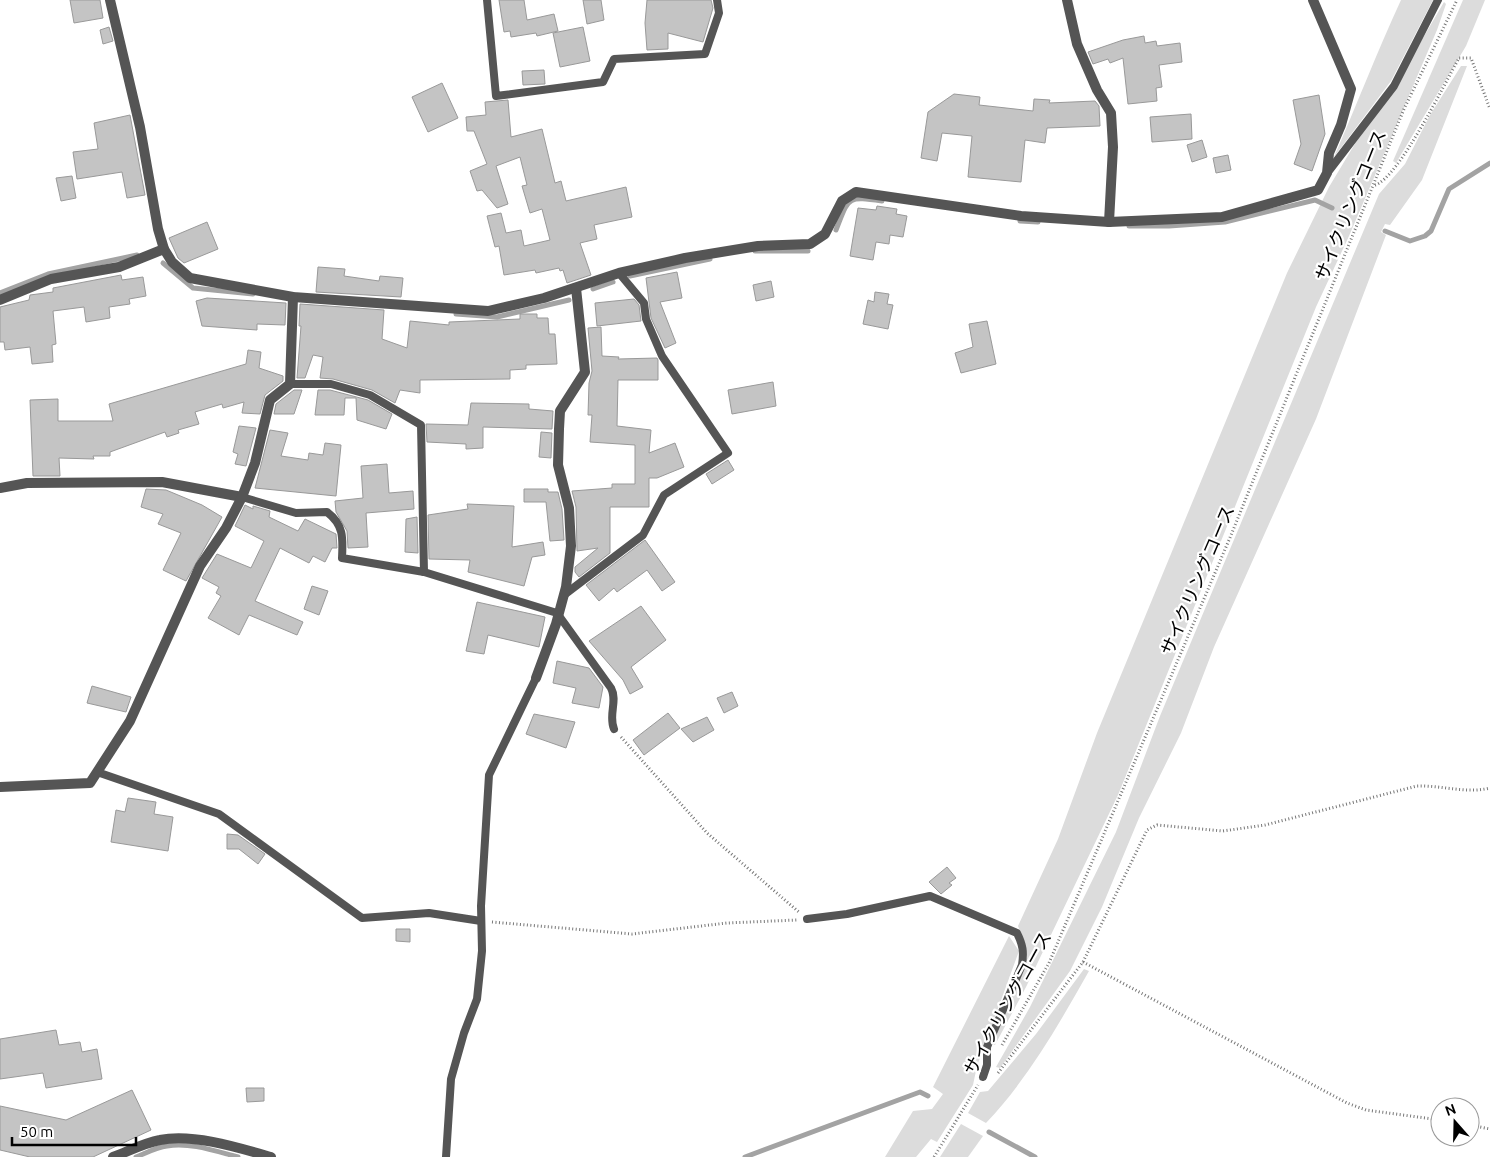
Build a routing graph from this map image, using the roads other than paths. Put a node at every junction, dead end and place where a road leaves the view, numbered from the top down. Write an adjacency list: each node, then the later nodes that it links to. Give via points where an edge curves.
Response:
1 (110, 0): 9 (street)
2 (488, 0): 3 (lane, via 496,96 603,82 614,59 705,54 719,13)
3 (717, 0)
4 (1068, 0): 8 (street, via 1077,44 1096,90 1111,113 1113,147)
5 (1313, 0): 7 (street, via 1351,89 1341,126 1329,153)
6 (1438, 0): 7 (lane, via 1394,86)
7 (1327, 173): 8 (street, via 1318,190 1222,217)
8 (1109, 222): 10 (street, via 1021,216 856,192 842,201 825,234 810,244 758,246)
9 (164, 249): 12 (street, via 172,262 190,278); 13 (street, via 118,267 51,279)
10 (619, 273): 11 (street); 18 (lane, via 644,303 646,318 662,356 728,453 664,495 644,535)
11 (576, 288): 12 (street, via 488,310); 18 (street, via 585,372 560,410 558,465 569,508 571,546)
12 (293, 297): 14 (street)
13 (0, 300)
14 (290, 384): 16 (street, via 270,400); 17 (lane, via 330,384 370,395 420,425)
15 (0, 488): 16 (street, via 27,483 162,482)
16 (242, 497): 17 (lane, via 296,513 327,512 337,520 343,538 342,558); 22 (street, via 200,566 130,721)
17 (424, 572): 19 (lane)
18 (564, 595): 19 (street)
19 (557, 613): 20 (street); 21 (lane, via 611,688)
20 (536, 678): 25 (lane, via 489,775)
21 (614, 729)
22 (97, 772): 23 (street, via 90,783); 25 (lane, via 220,814 362,918 429,913)
23 (0, 787)
24 (807, 919): 26 (lane, via 848,914 930,896 1017,933 1024,953 1022,965 987,1048)
25 (481, 921): 29 (lane, via 482,951 477,999 451,1079)
26 (983, 1077)
27 (113, 1157): 28 (street, via 172,1138 204,1141)
28 (271, 1157)
29 (446, 1157)

